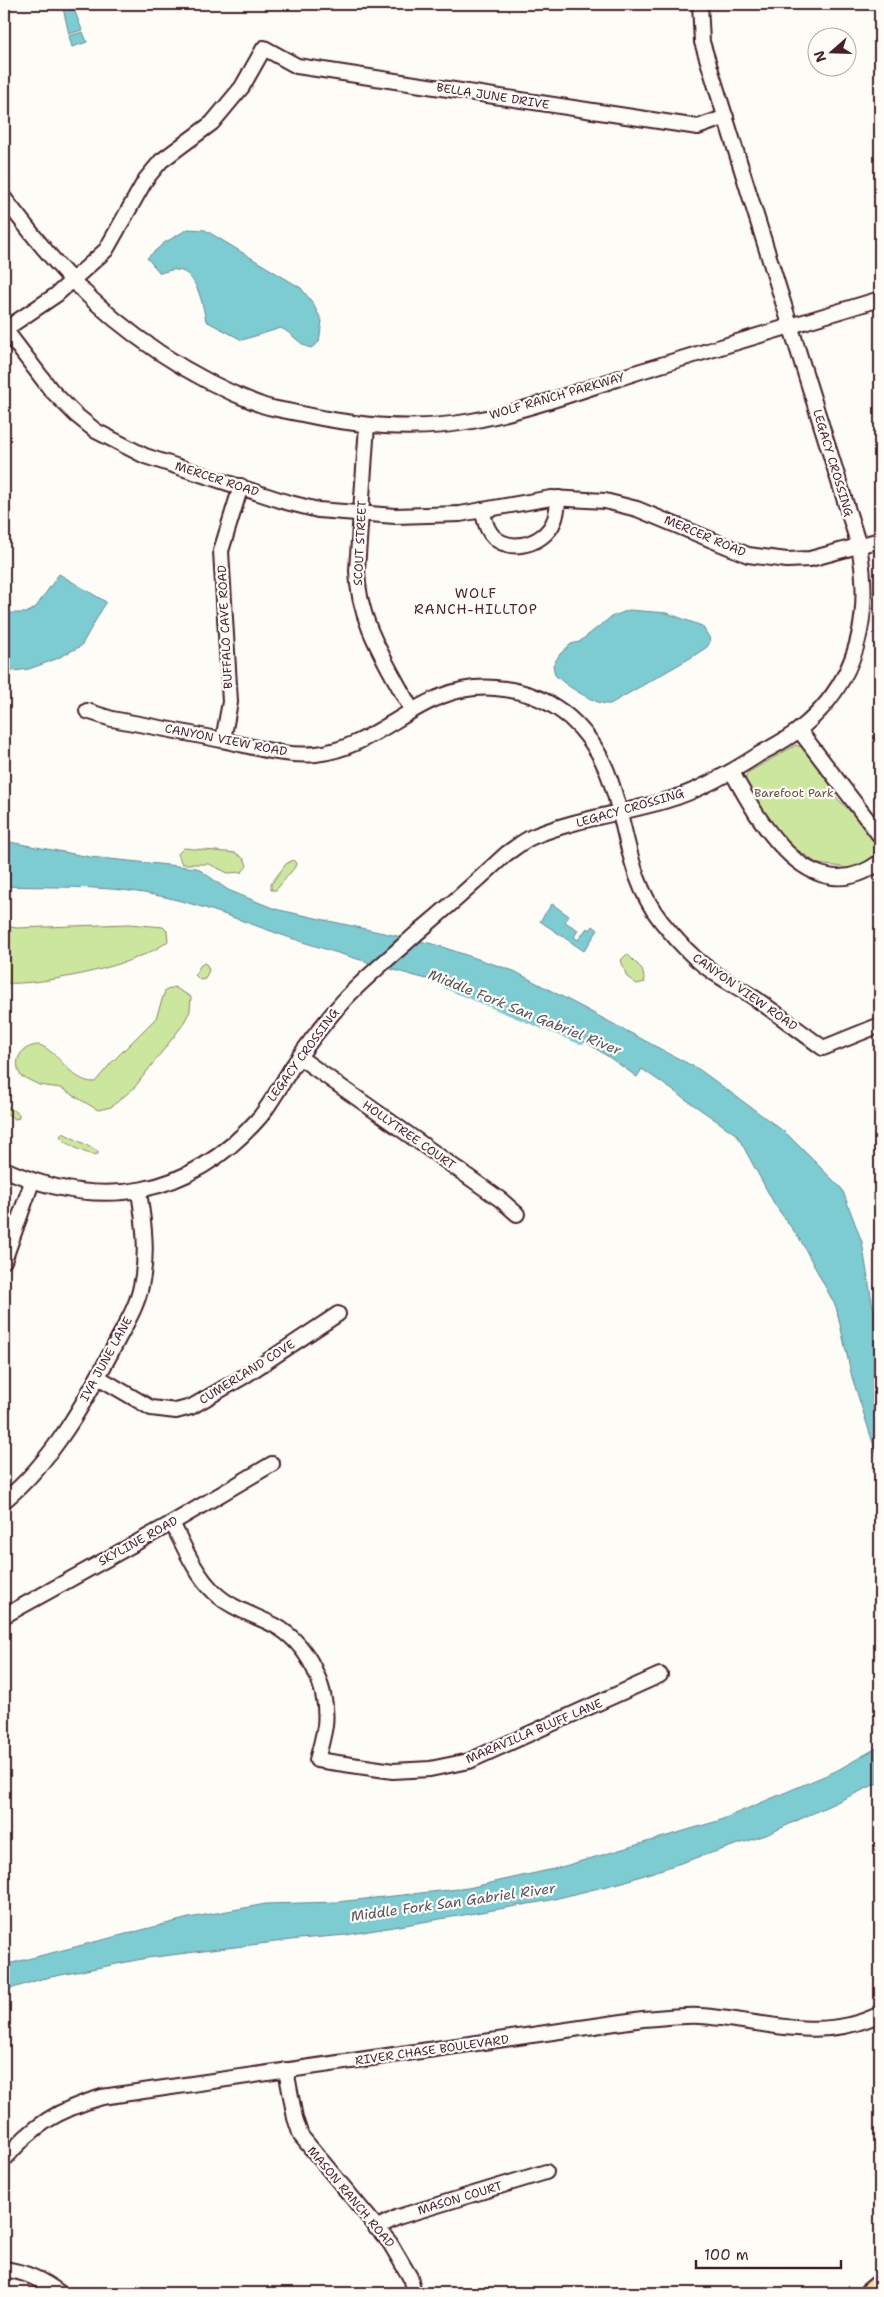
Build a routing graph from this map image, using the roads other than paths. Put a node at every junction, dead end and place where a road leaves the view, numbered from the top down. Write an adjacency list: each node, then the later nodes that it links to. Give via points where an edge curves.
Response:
1 (700, 4): 2 (street, LEGACY CROSSING, via 702,42)
2 (726, 118): 4 (street, BELLA JUNE DRIVE, via 698,127 297,66 264,48 242,87 212,123 161,161 146,179 106,250); 6 (street, LEGACY CROSSING)
3 (4, 198): 4 (street, WOLF RANCH PARKWAY)
4 (71, 280): 7 (street, via 56,295); 8 (street, WOLF RANCH PARKWAY, via 152,348 195,376 261,405)
5 (880, 299): 6 (street, WOLF RANCH PARKWAY)
6 (790, 325): 8 (street, WOLF RANCH PARKWAY, via 530,407 425,427); 14 (street, LEGACY CROSSING)
7 (4, 329): 9 (street, MERCER ROAD, via 51,390 96,431 145,456)
8 (368, 425): 12 (street, SCOUT STREET)
9 (241, 486): 12 (street, MERCER ROAD, via 318,510); 18 (street, BUFFALO CAVE ROAD, via 221,551 230,702)
10 (559, 498): 11 (street, MERCER ROAD); 11 (street, via 554,522 546,533 535,542 518,546 498,540 488,530); 14 (street, MERCER ROAD, via 606,501 637,509 748,555 787,560)
11 (482, 510): 12 (street, MERCER ROAD, via 460,514)
12 (361, 514): 15 (street, SCOUT STREET, via 356,570 361,610)
13 (880, 540): 14 (street, MERCER ROAD)
14 (859, 546): 17 (street, LEGACY CROSSING, via 865,589 863,618 855,652 824,708)
15 (411, 709): 18 (street, CANYON VIEW ROAD, via 369,737 316,754 286,753); 20 (street, CANYON VIEW ROAD, via 445,693 476,687 520,691 546,701 585,732 601,755)
16 (87, 711): 18 (street, CANYON VIEW ROAD)
17 (799, 730): 19 (street, LEGACY CROSSING); 21 (street)
18 (223, 740)
19 (732, 772): 20 (street, LEGACY CROSSING, via 678,796); 22 (street, via 756,813 790,856 802,866 818,875 836,877 858,874)
20 (620, 810): 23 (street, CANYON VIEW ROAD, via 646,896 660,919 692,955 824,1048); 24 (street, LEGACY CROSSING, via 531,838 506,854 362,982)
21 (880, 836)
22 (880, 862)
23 (880, 1025)
24 (299, 1057): 27 (street, LEGACY CROSSING, via 261,1115 239,1138 203,1166); 28 (street, HOLLYTREE COURT)
25 (4, 1170): 26 (street, LEGACY CROSSING)
26 (32, 1182): 27 (street, LEGACY CROSSING, via 100,1193); 29 (street)
27 (139, 1192): 31 (street, IVA JUNE LANE, via 145,1234 142,1284 137,1304)
28 (517, 1214)
29 (4, 1261)
30 (338, 1314): 31 (street, CUMERLAND COVE, via 243,1377 191,1407 176,1411 151,1408)
31 (98, 1378): 33 (street, IVA JUNE LANE, via 54,1446)
32 (272, 1464): 34 (street, SKYLINE ROAD)
33 (4, 1501)
34 (172, 1523): 35 (street, SKYLINE ROAD); 36 (street, MARAVILLA BLUFF LANE, via 203,1579 214,1592 228,1603 276,1626 295,1642 313,1666 320,1682 325,1725 317,1760 393,1771 430,1769 469,1761)
35 (4, 1616)
36 (660, 1675)
37 (880, 2014): 38 (street, RIVER CHASE BOULEVARD, via 829,2030 804,2030 700,2016 643,2019)
38 (286, 2070): 39 (street, RIVER CHASE BOULEVARD, via 102,2096 46,2118 22,2138); 41 (street, MASON RANCH ROAD, via 295,2118 302,2136)
39 (4, 2160)
40 (546, 2172): 41 (street, MASON COURT, via 398,2217)
41 (376, 2228): 45 (street, MASON RANCH ROAD, via 399,2256)
42 (4, 2269): 44 (street, via 35,2277)
43 (880, 2282): 46 (main road)
44 (60, 2293)
45 (414, 2293)
46 (867, 2293)

